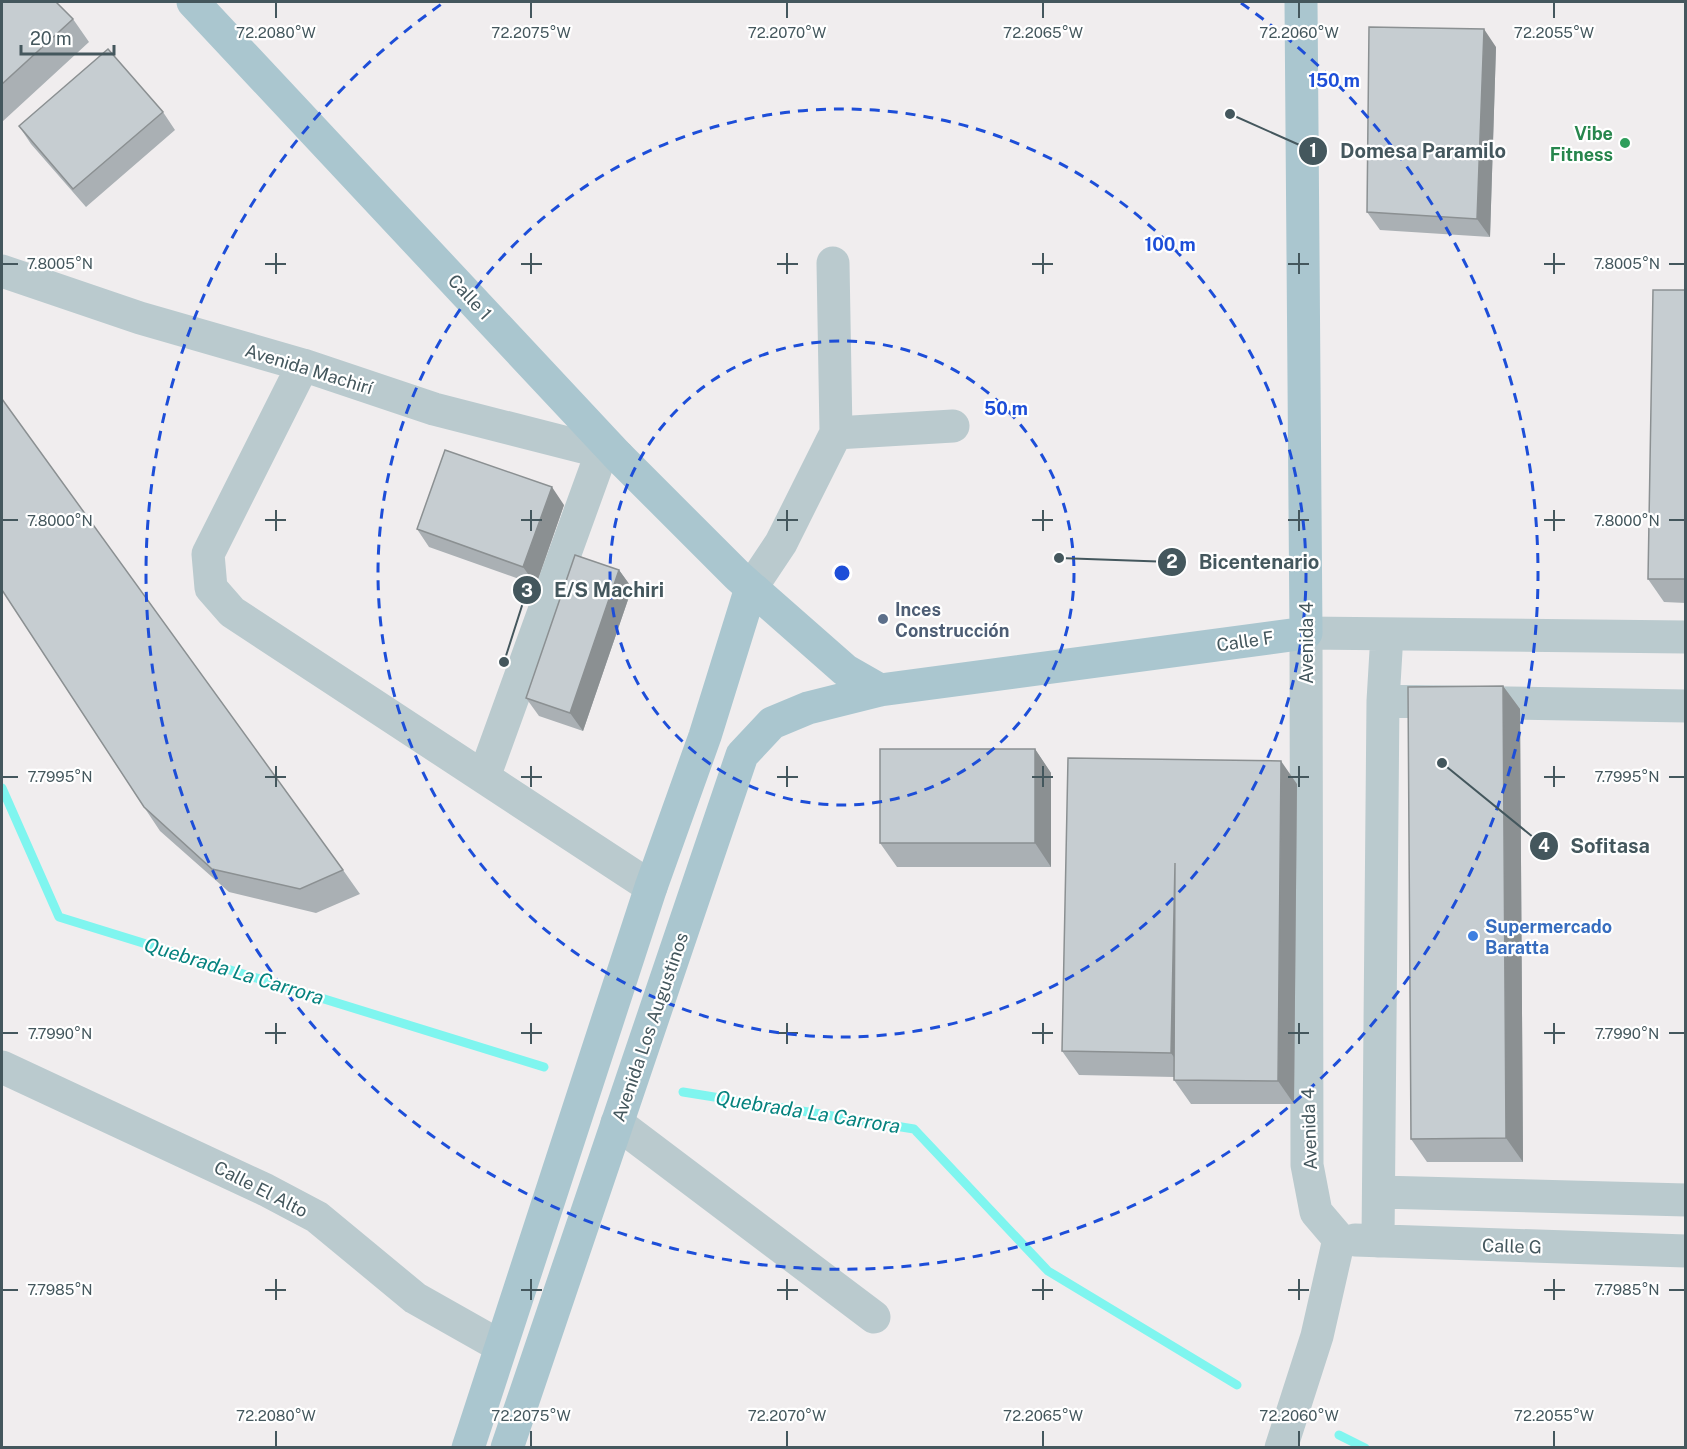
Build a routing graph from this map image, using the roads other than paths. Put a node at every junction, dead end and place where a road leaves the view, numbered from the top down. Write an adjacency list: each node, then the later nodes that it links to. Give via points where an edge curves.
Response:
1 (193, 2): 8 (main road, Calle 1)
2 (1301, 2): 10 (main road, Avenida 4)
3 (833, 263): 7 (street)
4 (2, 271): 5 (street, Avenida Machirí, via 140,318)
5 (303, 365): 8 (street, Avenida Machirí, via 434,409); 16 (street, via 208,554 211,588 232,612)
6 (953, 426): 7 (street)
7 (836, 433): 9 (street, via 780,543)
8 (610, 455): 9 (main road, Calle 1); 16 (street)
9 (751, 588): 13 (main road, Calle 1, via 846,670); 17 (main road, via 705,736)
10 (1306, 633): 11 (street, Calle F); 13 (main road, Calle F); 22 (street, Avenida 4, via 1307,1165 1316,1212)
11 (1387, 634): 12 (street, Calle F); 14 (street)
12 (1686, 637)
13 (880, 690): 19 (main road, Avenida Los Augustinos, via 808,708 772,723 742,755)
14 (1383, 701): 15 (street); 20 (street)
15 (1686, 706)
16 (484, 777): 17 (street)
17 (651, 887): 26 (main road)
18 (2, 1067): 26 (street, Calle El Alto, via 316,1217 415,1299)
19 (617, 1123): 25 (street); 27 (main road, Avenida Los Augustinos)
20 (1378, 1192): 21 (street); 23 (street)
21 (1686, 1200)
22 (1339, 1239): 23 (street, Calle G); 29 (street, via 1317,1336)
23 (1378, 1241): 24 (street, Calle G)
24 (1686, 1251)
25 (874, 1317)
26 (500, 1346): 28 (main road)
27 (511, 1447)
28 (468, 1448)
29 (1281, 1448)

